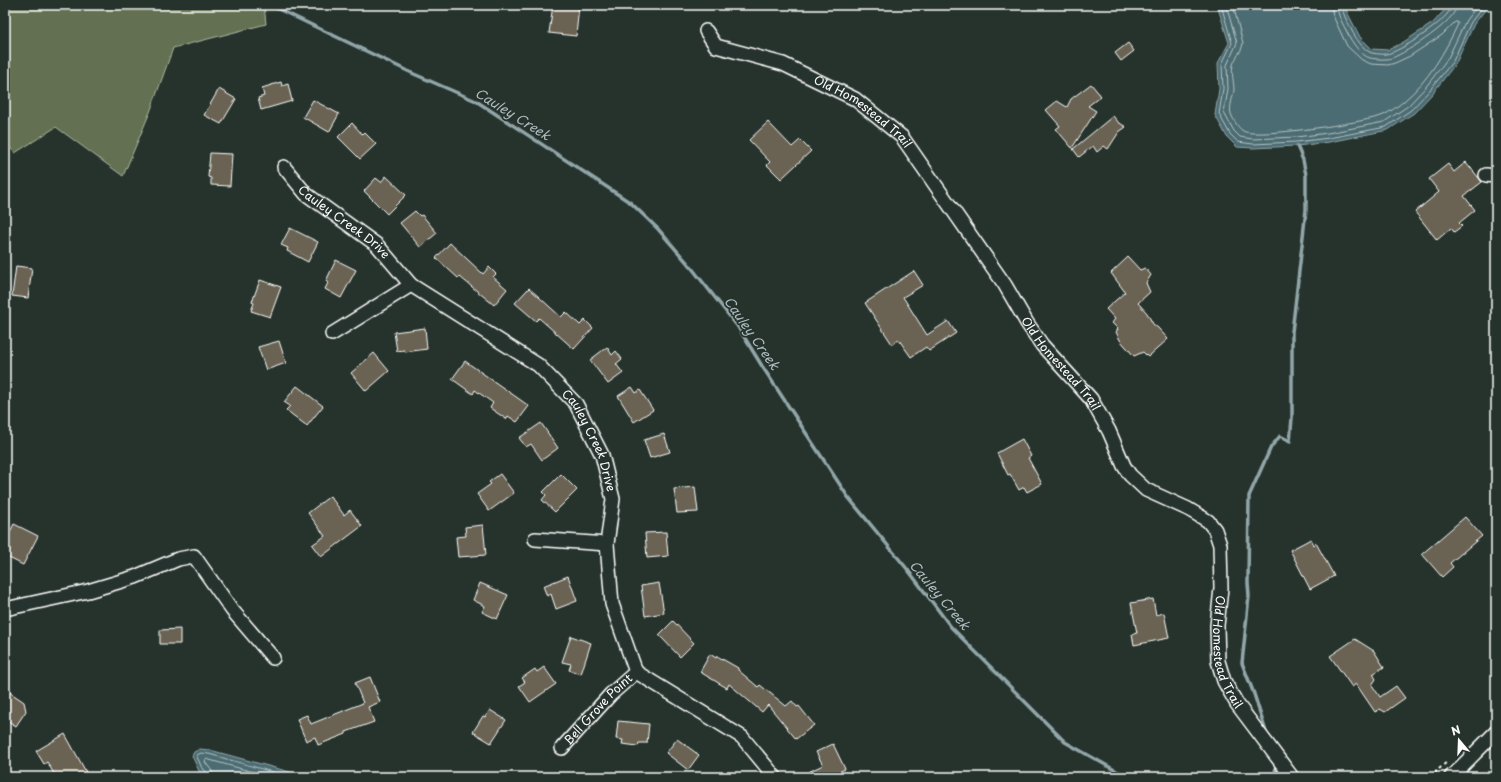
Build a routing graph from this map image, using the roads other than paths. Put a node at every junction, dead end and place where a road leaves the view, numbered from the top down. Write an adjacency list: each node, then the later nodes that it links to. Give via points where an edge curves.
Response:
1 (706, 31): 13 (street, Old Homestead Trail, via 716,46 783,64 855,99 902,137 1005,285 1042,344 1091,399 1130,475 1146,490 1208,521 1220,545 1218,661 1224,681 1237,704)
2 (284, 168): 3 (street, Cauley Creek Drive, via 306,194 377,245)
3 (411, 285): 4 (street); 6 (street, Cauley Creek Drive, via 538,365 576,404 602,456 612,499)
4 (332, 334)
5 (535, 539): 6 (street)
6 (607, 544): 9 (street, Cauley Creek Drive, via 612,604)
7 (5, 609): 8 (street, via 88,591 134,577 178,559 194,556 232,610)
8 (273, 658)
9 (636, 672): 11 (street, Bell Grove Point, via 611,694); 12 (street, via 742,737)
10 (1496, 732): 14 (street)
11 (562, 748)
12 (775, 777)
13 (1292, 777)
14 (1451, 777)

